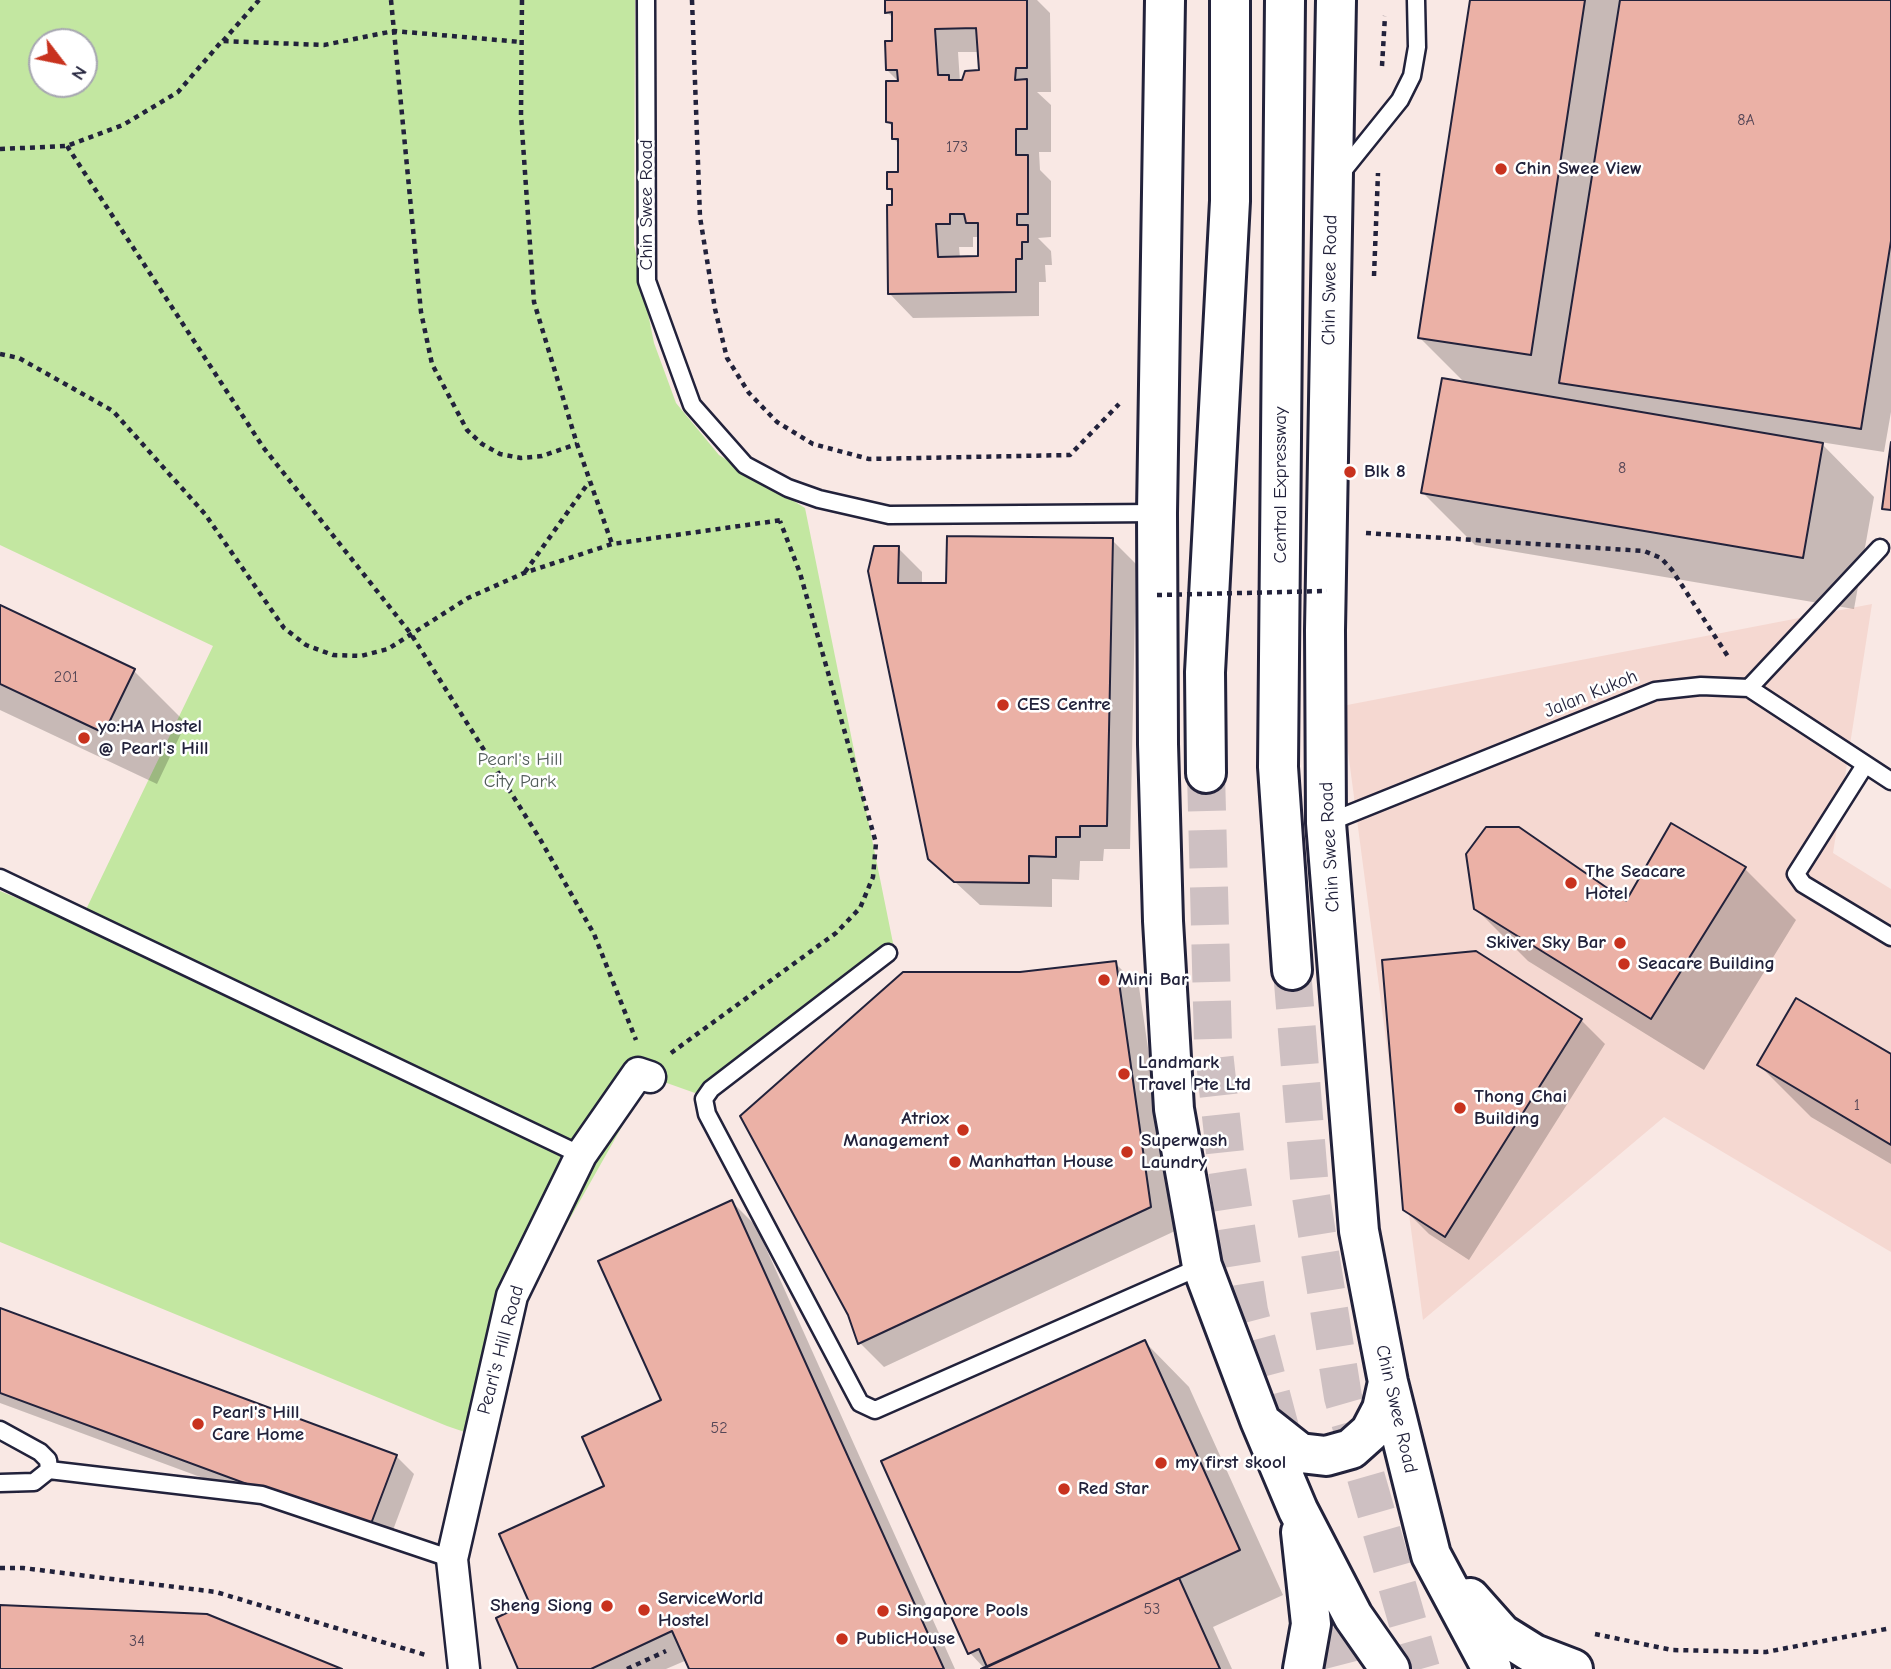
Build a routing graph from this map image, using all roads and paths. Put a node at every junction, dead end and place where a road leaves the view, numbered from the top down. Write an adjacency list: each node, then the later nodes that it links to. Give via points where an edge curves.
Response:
1 (259, 0): 12 (path)
2 (391, 0): 11 (path)
3 (522, 0): 13 (path)
4 (646, 0): 21 (lane, Chin Swee Road, via 648,281 692,405 745,465)
5 (692, 0): 18 (path, via 700,217 715,309 727,358 749,393 777,422 813,444 869,459 1070,455)
6 (1165, 0): 22 (main road)
7 (1230, 0): 33 (main road, via 1230,201 1205,672)
8 (1285, 0): 39 (main road, Central Expressway, via 1278,767)
9 (1336, 0): 16 (main road, Chin Swee Road)
10 (1416, 0): 16 (lane, via 1412,76 1386,119)
11 (394, 31): 12 (path, via 324,45); 13 (path); 19 (path, via 421,312 432,364 467,430 500,454 542,456)
12 (222, 41): 14 (path, via 178,92 123,125)
13 (521, 42): 19 (path, via 521,115 534,302)
14 (66, 146): 15 (path); 30 (path, via 263,447)
15 (0, 149)
16 (1332, 184): 28 (main road, Chin Swee Road)
17 (0, 354): 30 (path, via 19,358 113,411 205,514 284,628 306,645 333,654 361,656 388,649)
18 (1122, 400)
19 (577, 444): 20 (path)
20 (590, 481): 25 (path); 27 (path)
21 (819, 499): 22 (lane, Chin Swee Road, via 888,515); 23 (path)
22 (1157, 513): 29 (main road)
23 (780, 521): 25 (path); 40 (path, via 800,572 876,843 873,877 860,908 836,933 673,1051)
24 (1366, 533): 31 (path, via 1644,551 1661,558 1672,570)
25 (612, 544): 27 (path)
26 (1880, 548): 31 (lane)
27 (524, 573): 30 (path, via 468,598)
28 (1327, 591): 29 (path, bridge); 35 (main road, Chin Swee Road)
29 (1157, 595): 42 (main road, via 1163,920 1174,1109)
30 (411, 634): 40 (path, via 594,934)
31 (1749, 688): 32 (lane); 35 (lane, Jalan Kukoh, via 1700,686 1655,691)
32 (1865, 765): 34 (lane); 37 (lane, via 1796,874 1803,884)
33 (1206, 773)
34 (1891, 780)
35 (1326, 823): 43 (main road, Chin Swee Road, via 1359,1231)
36 (0, 878): 41 (lane)
37 (1891, 937)
38 (888, 953): 42 (lane, via 704,1098 707,1114 860,1403 875,1409)
39 (1292, 970)
40 (650, 1077): 41 (street, Pearl's Hill Road, via 638,1073)
41 (581, 1155): 50 (street, Pearl's Hill Road, via 512,1296)
42 (1202, 1266): 44 (main road)
43 (1388, 1382): 44 (main road, via 1370,1433 1351,1449 1326,1456 1300,1453); 49 (main road, Chin Swee Road)
44 (1260, 1420): 48 (main road)
45 (0, 1430): 46 (lane, via 40,1452 48,1460)
46 (49, 1470): 47 (lane, via 34,1482); 50 (lane, via 262,1495)
47 (0, 1483)
48 (1298, 1510): 57 (main road, via 1311,1624); 58 (main road, via 1353,1616)
49 (1431, 1555): 59 (main road, Chin Swee Road); 60 (main road, via 1503,1634 1534,1654)
50 (452, 1559): 55 (street, Pearl's Hill Road)
51 (0, 1568): 55 (path, via 216,1592)
52 (1891, 1628): 53 (path, via 1766,1652 1672,1650)
53 (1593, 1633)
54 (666, 1651): 56 (path)
55 (453, 1664)
56 (627, 1669)
57 (1303, 1669)
58 (1390, 1669)
59 (1492, 1669)
60 (1573, 1669)

